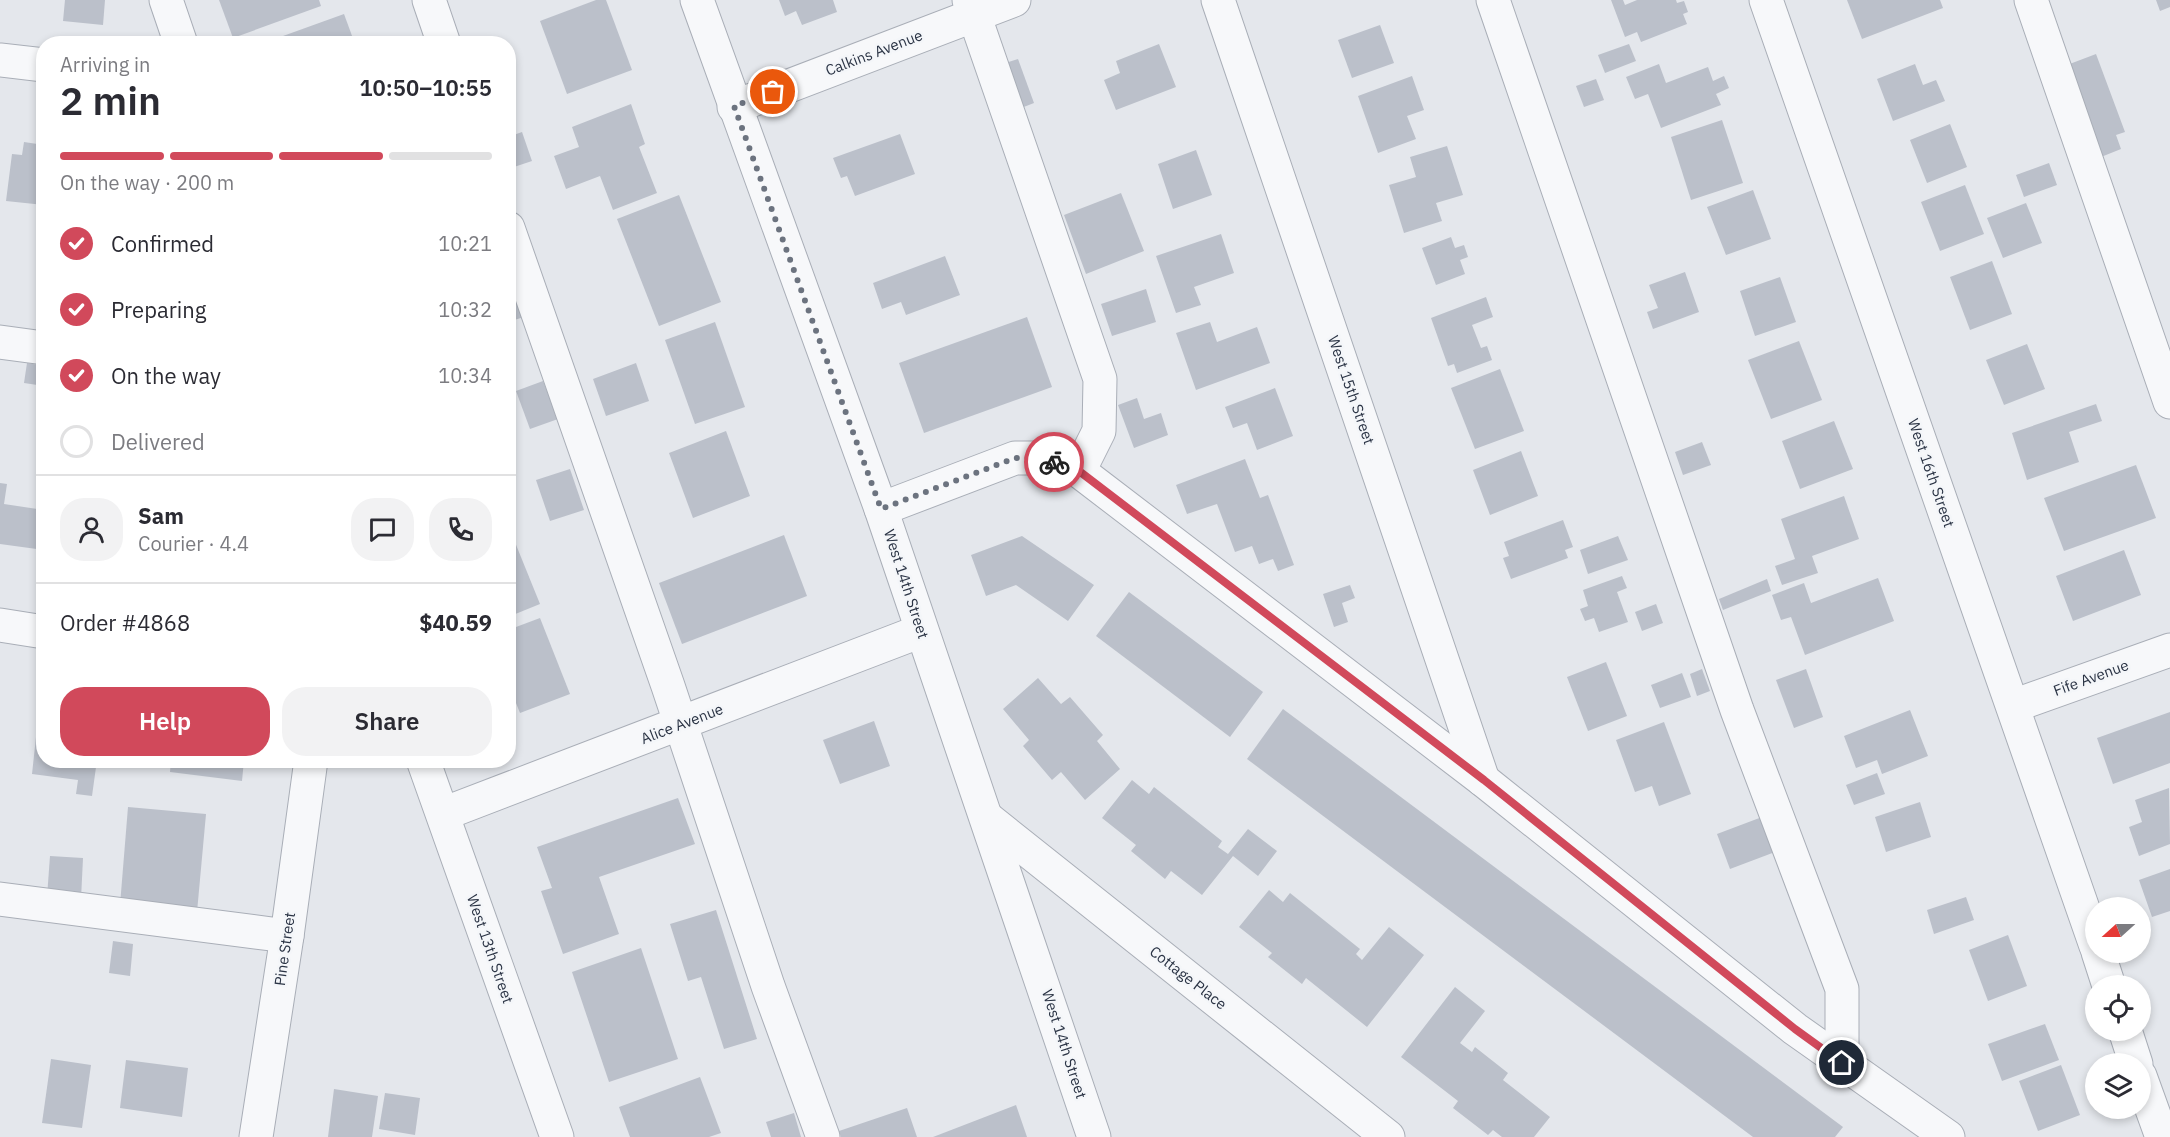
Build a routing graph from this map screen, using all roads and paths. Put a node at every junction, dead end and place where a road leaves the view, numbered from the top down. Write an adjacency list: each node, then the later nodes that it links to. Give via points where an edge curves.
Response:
1 (166, 0): 10 (street)
2 (429, 0): 11 (street)
3 (697, 0): 14 (street, West 14th Street)
4 (1014, 0): 9 (street, Calkins Avenue)
5 (1218, 0): 29 (street, West 15th Street)
6 (1493, 0): 35 (street, via 1737,710 1842,989)
7 (1766, 0): 25 (street, West 16th Street)
8 (2031, 0): 18 (street)
9 (972, 7): 14 (street, Calkins Avenue); 19 (street, via 1100,379 1099,431)
10 (178, 36)
11 (441, 36)
12 (0, 60): 13 (street)
13 (36, 64)
14 (734, 106): 20 (street, West 14th Street)
15 (516, 251): 26 (street)
16 (0, 342): 17 (street)
17 (36, 347)
18 (2170, 402)
19 (1079, 471): 20 (street, via 1040,458 1015,458); 29 (street)
20 (881, 509): 23 (street, West 14th Street)
21 (0, 625): 22 (street)
22 (36, 631)
23 (921, 631): 26 (street, Alice Avenue); 31 (street, West 14th Street)
24 (2170, 650): 25 (street, Fife Avenue)
25 (2013, 706): 33 (street, West 16th Street)
26 (681, 725): 30 (street, Alice Avenue); 39 (street)
27 (310, 768): 34 (street, Pine Street)
28 (426, 768): 30 (street, West 13th Street)
29 (1484, 780): 35 (street)
30 (443, 814): 38 (street, West 13th Street)
31 (988, 819): 40 (street, West 14th Street); 41 (street, Cottage Place)
32 (0, 899): 34 (street)
33 (2085, 914)
34 (287, 936): 37 (street, Pine Street)
35 (1842, 1063): 42 (street)
36 (2151, 1106): 43 (street)
37 (255, 1137)
38 (557, 1137)
39 (823, 1137)
40 (1094, 1137)
41 (1388, 1137)
42 (1948, 1137)
43 (2162, 1137)

